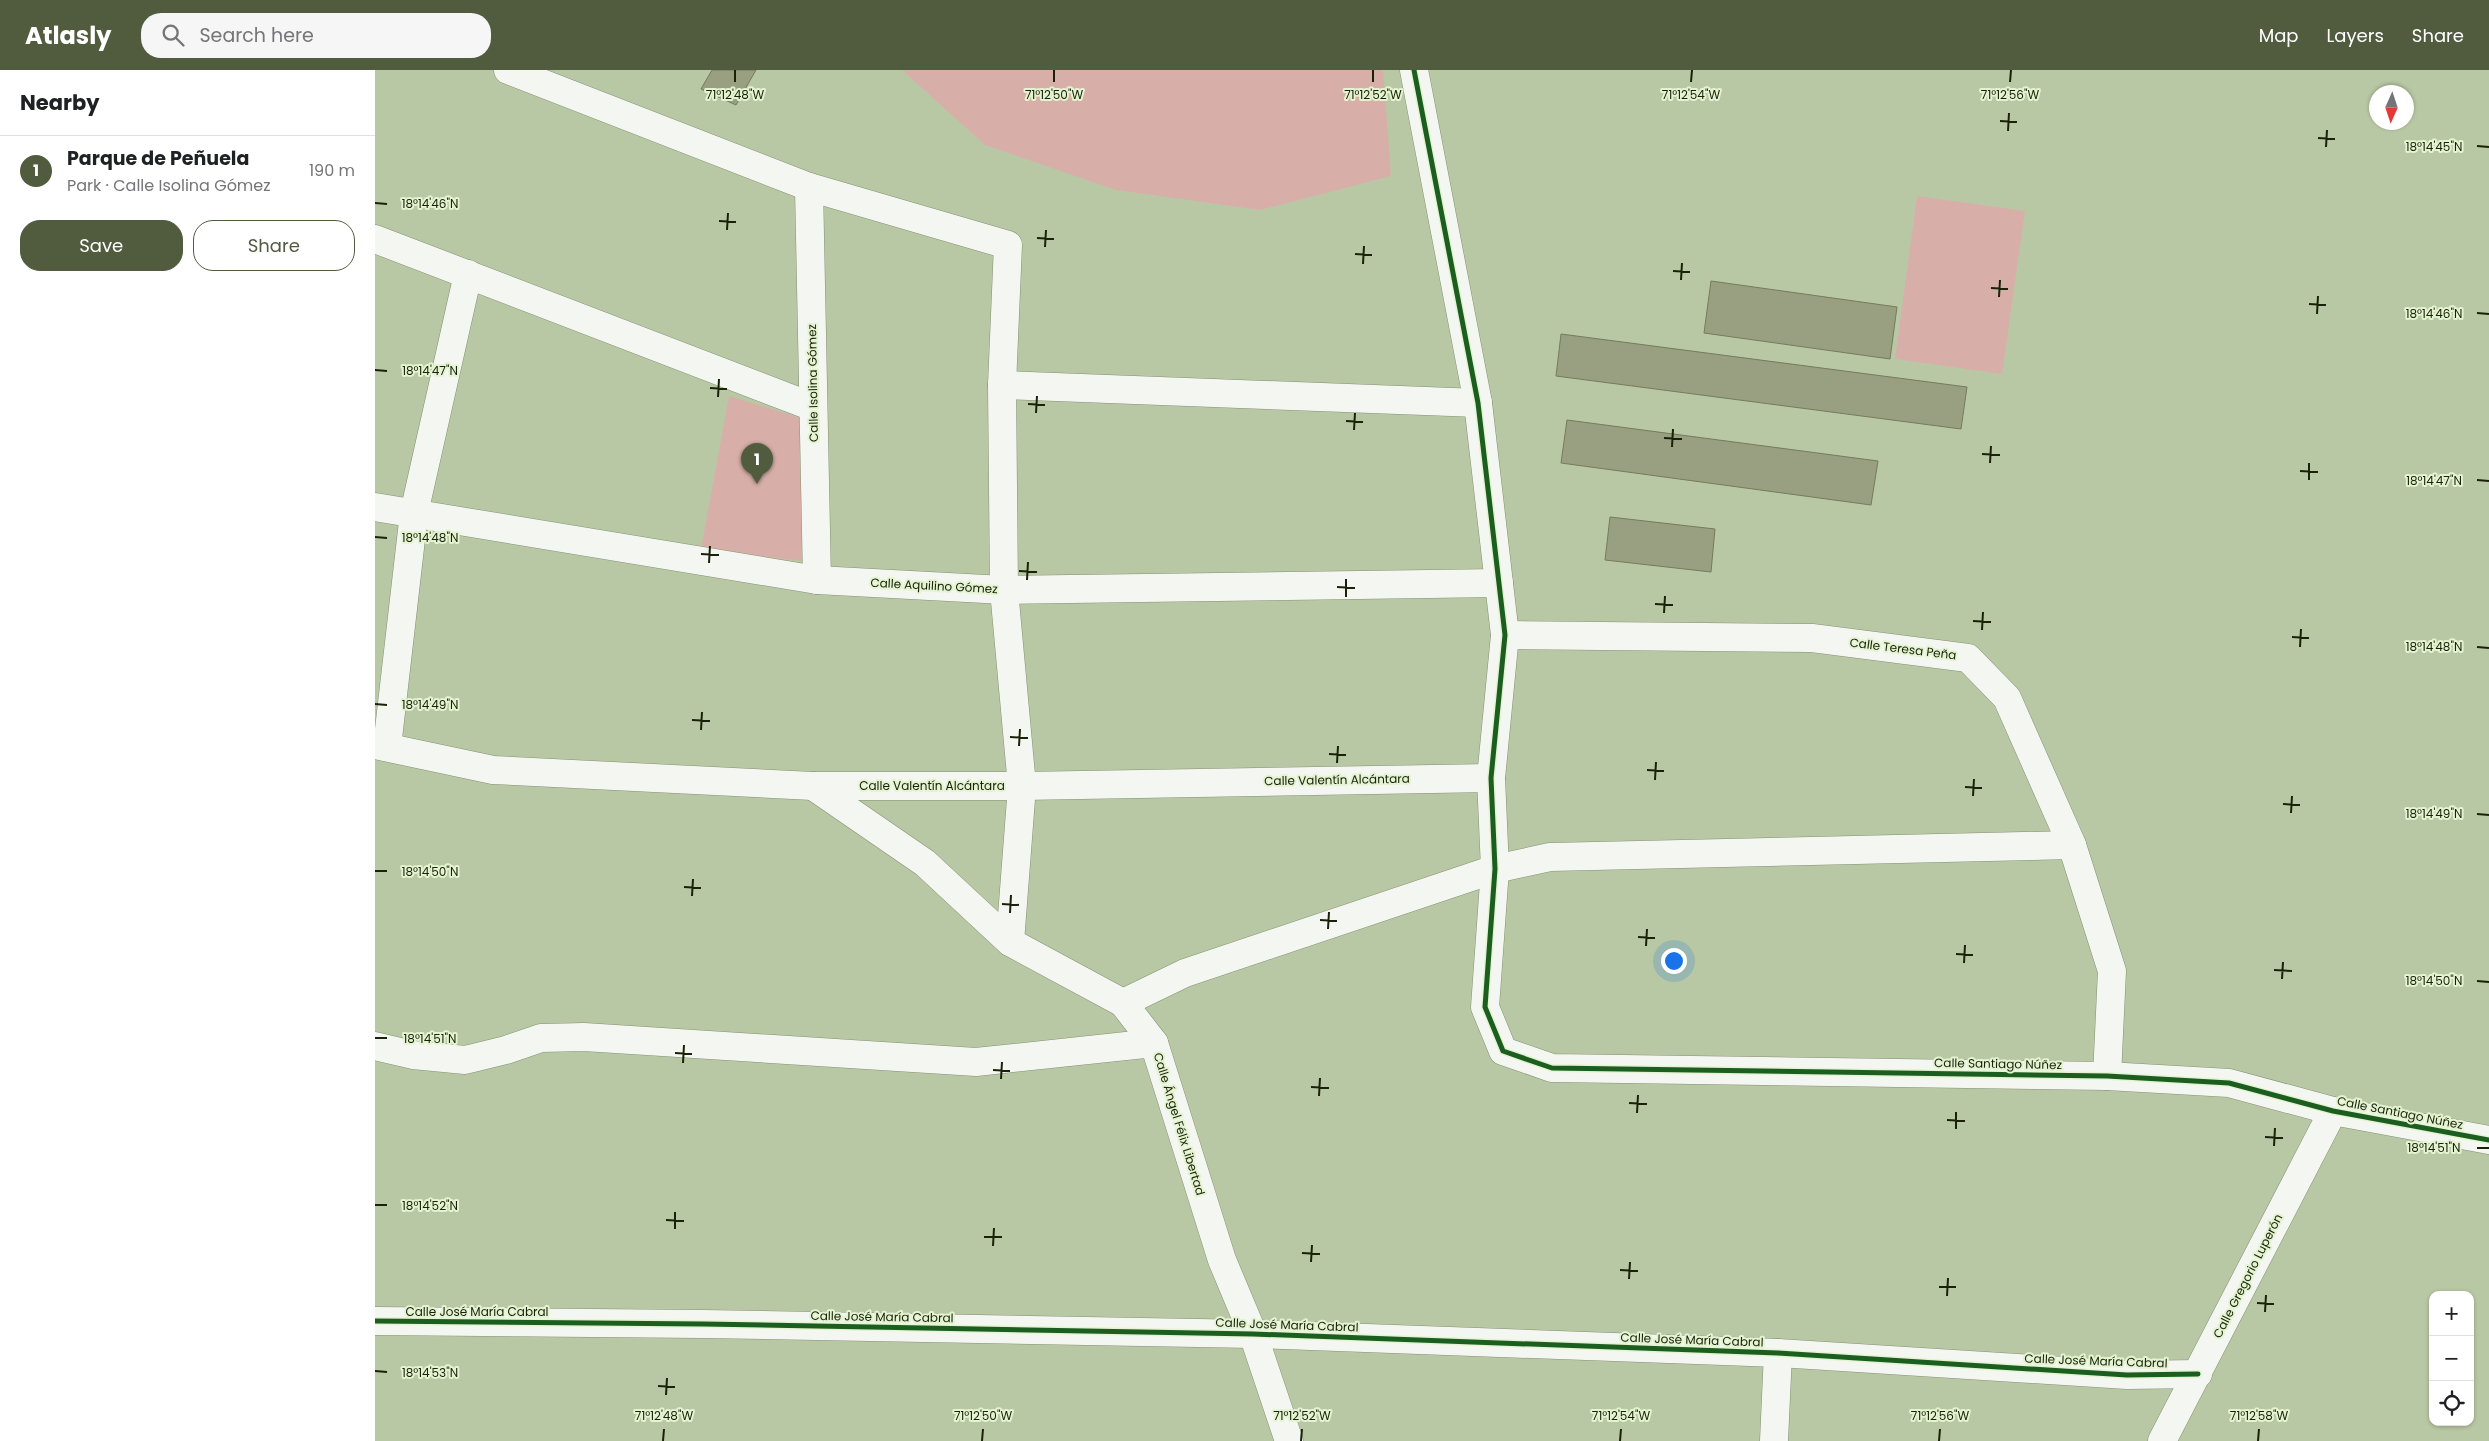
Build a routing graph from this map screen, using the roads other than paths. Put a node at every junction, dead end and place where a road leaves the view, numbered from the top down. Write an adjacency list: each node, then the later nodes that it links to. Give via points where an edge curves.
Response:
1 (508, 70): 3 (street)
2 (1414, 70): 7 (street)
3 (809, 187): 6 (street, via 1008,245); 8 (street, Calle Isolina Gómez)
4 (375, 239): 5 (street)
5 (468, 274): 8 (street); 10 (street)
6 (1002, 385): 7 (street); 13 (street)
7 (1478, 403): 12 (street)
8 (813, 407): 11 (street, Calle Isolina Gómez)
9 (375, 507): 10 (street, Calle Aquilino Gómez)
10 (415, 513): 11 (street, Calle Aquilino Gómez); 15 (street)
11 (817, 580): 13 (street, Calle Aquilino Gómez)
12 (1499, 584): 13 (street, Calle Aquilino Gómez); 14 (street)
13 (1004, 590): 18 (street)
14 (1505, 635): 16 (street); 19 (street, Calle Teresa Peña, via 1812,638 1969,658 2007,698)
15 (381, 746): 17 (street, Calle Valentín Alcántara, via 493,770)
16 (1491, 778): 18 (street, Calle Valentín Alcántara); 20 (street)
17 (813, 786): 18 (street, Calle Valentín Alcántara); 21 (street, Calle Ángel Félix Libertad, via 925,863)
18 (1022, 786): 21 (street)
19 (2072, 845): 20 (street, via 1550,857); 25 (street, Calle Teresa Peña, via 2112,971)
20 (1495, 869): 22 (street, via 1185,973); 25 (street, Calle Santiago Núñez, via 1485,1007 1503,1050 1552,1068)
21 (1010, 942): 22 (street, Calle Ángel Félix Libertad)
22 (1123, 1003): 23 (street, Calle Ángel Félix Libertad)
23 (1154, 1043): 24 (street, via 977,1062 584,1037 541,1038 465,1060 413,1055); 29 (street, Calle Ángel Félix Libertad, via 1221,1260)
24 (375, 1046)
25 (2107, 1076): 26 (street, Calle Santiago Núñez, via 2229,1083)
26 (2333, 1111): 27 (street, Calle Santiago Núñez); 31 (street, Calle Gregorio Luperón)
27 (2489, 1140)
28 (375, 1321): 29 (street, Calle José María Cabral)
29 (1253, 1334): 30 (street, Calle José María Cabral); 32 (street, Calle Ángel Félix Libertad)
30 (1778, 1353): 31 (street, Calle José María Cabral, via 2127,1375); 33 (street)
31 (2198, 1374): 34 (street, Calle Gregorio Luperón)
32 (1289, 1441)
33 (1773, 1441)
34 (2162, 1441)

